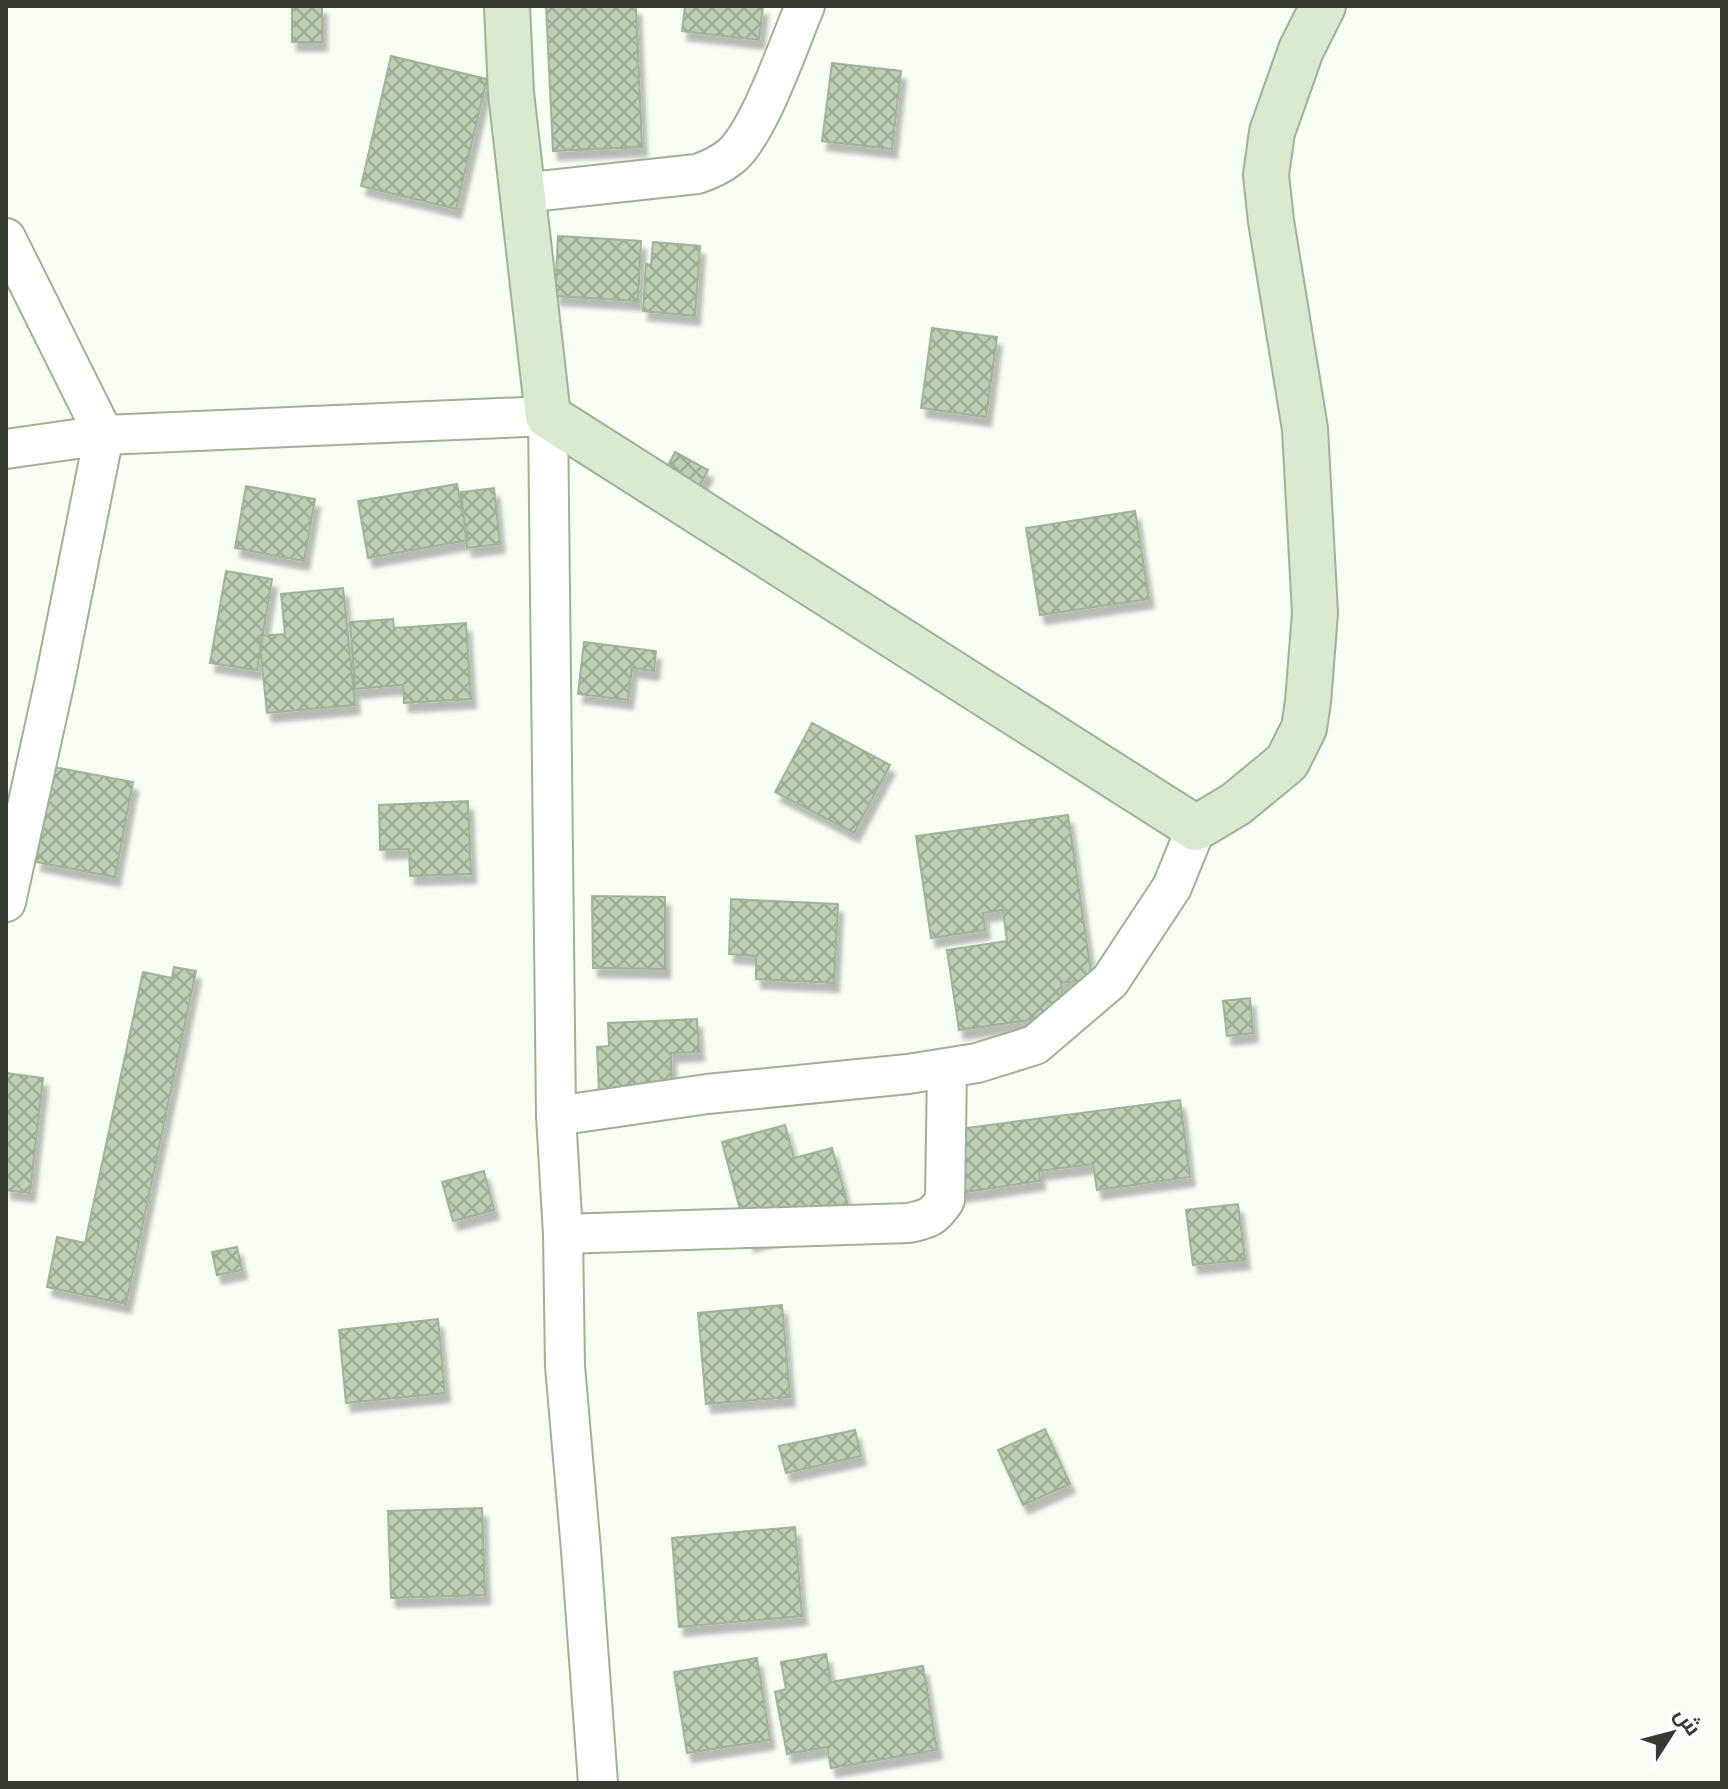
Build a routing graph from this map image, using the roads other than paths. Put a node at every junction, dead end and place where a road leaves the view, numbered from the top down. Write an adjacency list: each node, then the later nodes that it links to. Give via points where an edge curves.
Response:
1 (507, 6): 4 (street)
2 (805, 6): 4 (street, via 746,138 714,168)
3 (1323, 6): 9 (street, via 1272,132 1266,175 1305,429 1315,613 1304,728 1287,762 1236,804)
4 (522, 193): 6 (street)
5 (6, 238): 7 (street)
6 (548, 416): 7 (street); 9 (street); 12 (street)
7 (104, 435): 8 (street); 10 (street)
8 (6, 449)
9 (1196, 828): 11 (street, via 1172,887 1110,981 1035,1045)
10 (6, 902)
11 (947, 1068): 12 (street); 13 (street, via 945,1200 926,1220)
12 (556, 1116): 13 (street)
13 (563, 1234): 14 (street, via 565,1366)
14 (598, 1783)

